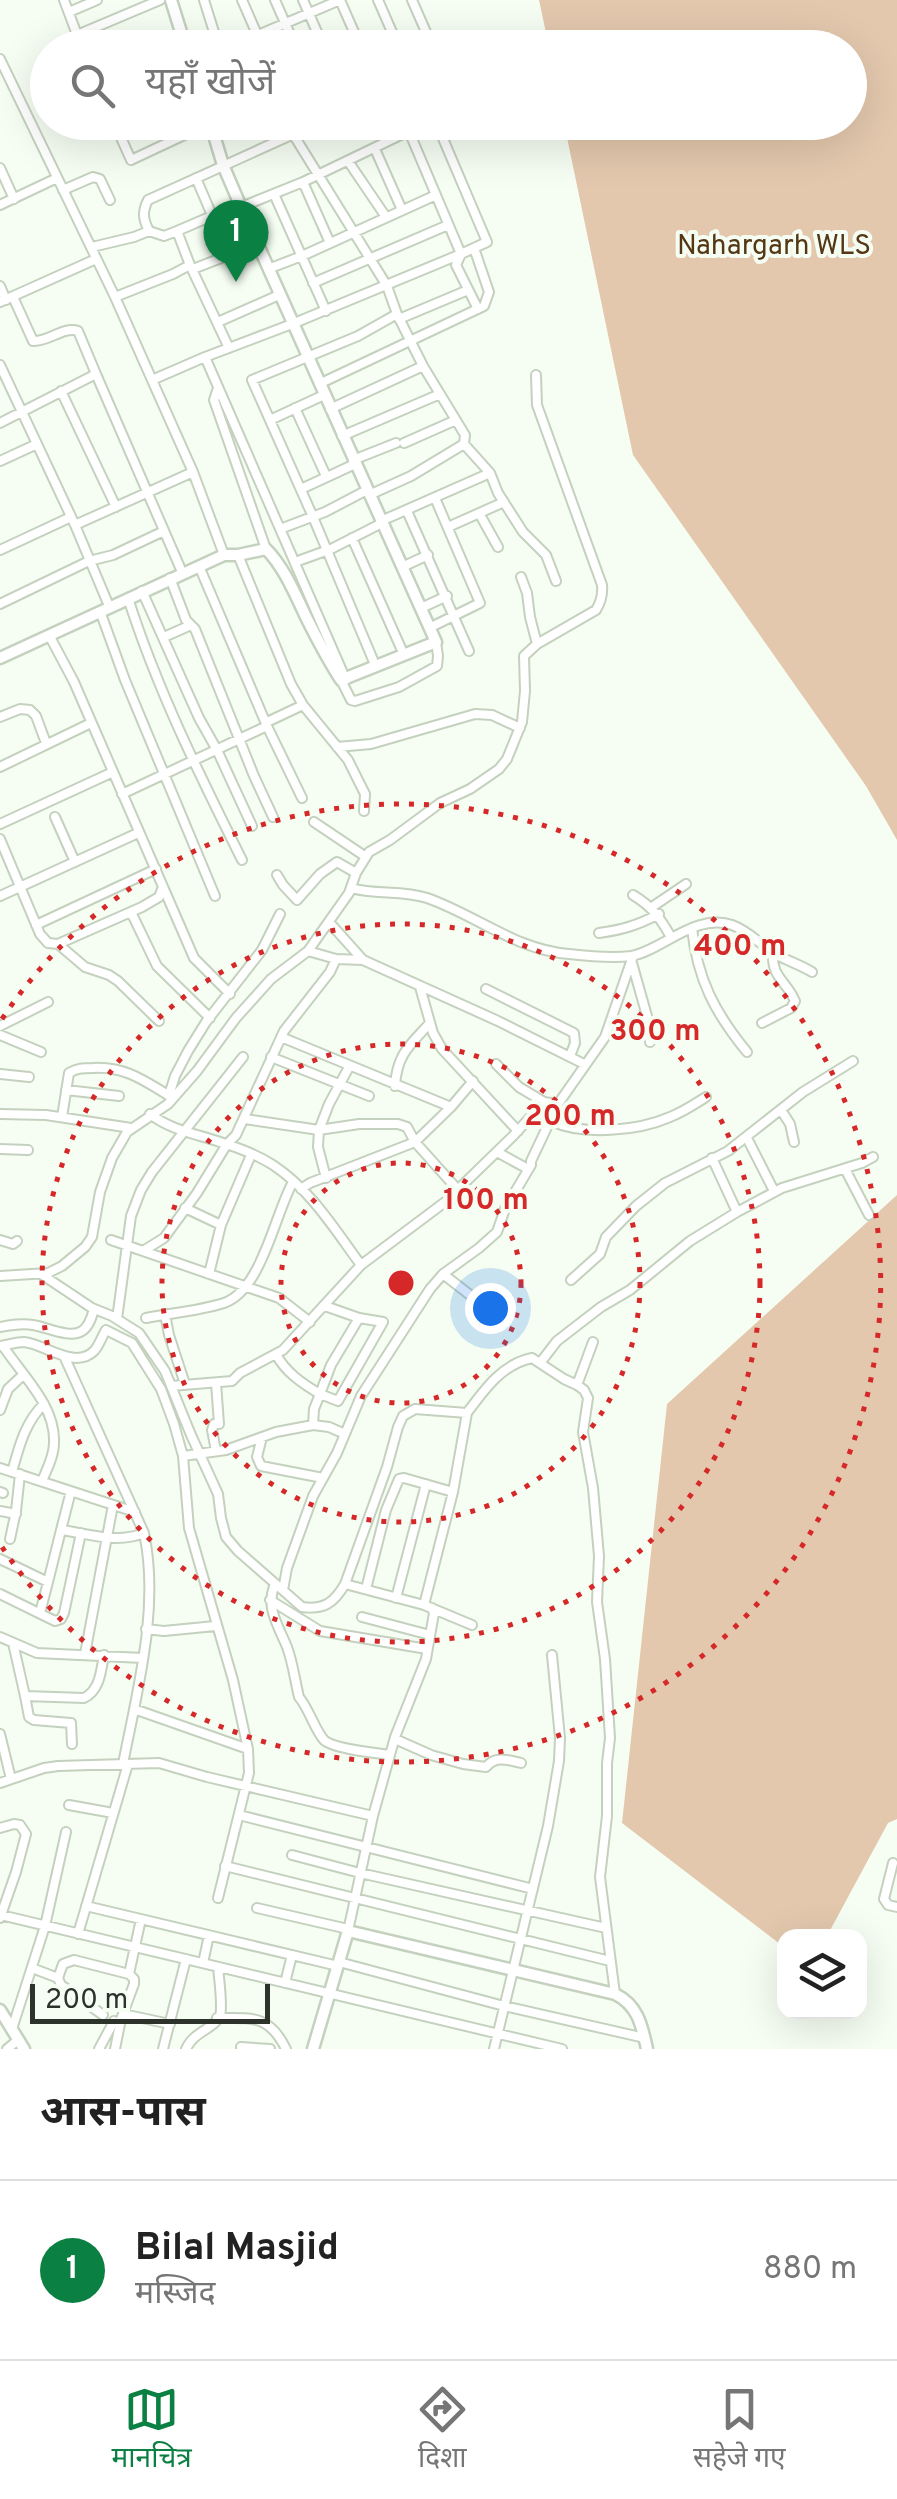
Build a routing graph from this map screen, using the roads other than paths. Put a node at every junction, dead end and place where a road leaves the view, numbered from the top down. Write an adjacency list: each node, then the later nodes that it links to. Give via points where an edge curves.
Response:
1 (64, 0): 12 (street)
2 (97, 0): 12 (street)
3 (160, 0): 16 (street)
4 (172, 0): 17 (street)
5 (204, 0): 18 (street)
6 (242, 0): 19 (street)
7 (276, 0): 14 (street)
8 (303, 0): 13 (street)
9 (340, 0): 13 (street); 23 (street)
10 (378, 0): 24 (street)
11 (412, 0): 25 (street)
12 (69, 12): 15 (street)
13 (309, 14): 14 (street); 22 (street)
14 (286, 23): 20 (street); 21 (street)
15 (75, 30)
16 (89, 30)
17 (181, 30)
18 (213, 30)
19 (256, 30)
20 (270, 30)
21 (289, 30)
22 (316, 30)
23 (354, 30)
24 (391, 30)
25 (425, 30)
26 (0, 58): 27 (street); 28 (street)
27 (30, 120)
28 (30, 121)
29 (39, 140): 44 (street)
30 (40, 140): 64 (street)
31 (122, 140): 32 (street, via 131,160)
32 (176, 140)
33 (215, 140): 41 (street)
34 (275, 140): 41 (street)
35 (303, 140): 43 (street)
36 (387, 140): 39 (street)
37 (413, 140): 49 (street)
38 (444, 140): 63 (street, via 487,242)
39 (374, 149): 40 (street); 54 (street)
40 (348, 161): 43 (street); 56 (street)
41 (223, 165): 45 (street); 53 (street)
42 (0, 168): 50 (street)
43 (318, 174): 46 (street); 60 (street)
44 (57, 178): 47 (street); 50 (street)
45 (196, 178): 55 (street); 58 (street, via 148,200)
46 (303, 182): 48 (street); 61 (street)
47 (63, 190): 51 (street, via 93,177); 64 (street)
48 (274, 194): 53 (street); 67 (street)
49 (436, 195): 54 (street); 57 (street)
50 (14, 199): 52 (street)
51 (110, 200)
52 (0, 205)
53 (241, 207): 62 (street)
54 (402, 210): 56 (street)
55 (212, 216): 59 (street); 66 (street)
56 (386, 218): 60 (street)
57 (448, 225): 65 (street); 68 (street)
58 (148, 231): 59 (street); 64 (street)
59 (177, 231): 69 (street)
60 (354, 232): 61 (street); 68 (street)
61 (330, 243): 67 (street)
62 (258, 244): 66 (street); 70 (street)
63 (474, 248): 65 (street); 78 (street, via 489,292)
64 (95, 254): 76 (street); 77 (street)
65 (461, 254): 73 (street); 74 (street, via 456,265)
66 (229, 256): 69 (street)
67 (302, 256): 70 (street); 71 (street)
68 (370, 258): 71 (street); 73 (street)
69 (192, 267): 76 (street); 81 (street)
70 (268, 269): 75 (street)
71 (314, 283): 79 (street)
72 (0, 286): 77 (street)
73 (387, 286): 79 (street); 80 (street)
74 (468, 290): 78 (street); 80 (street)
75 (280, 295): 81 (street); 82 (street)
76 (114, 298): 91 (street)
77 (6, 300): 89 (street, via 33,340 78,331)
78 (478, 309): 83 (street)
79 (326, 311): 82 (street)
80 (398, 316): 83 (street); 86 (street)
81 (218, 322): 84 (street)
82 (292, 324): 84 (street); 86 (street)
83 (410, 341): 88 (street); 93 (street)
84 (229, 348): 85 (street)
85 (204, 357): 91 (street); 94 (street)
86 (307, 357): 93 (street); 101 (street, via 252,380)
87 (0, 365): 92 (street)
88 (423, 366): 96 (street); 99 (street)
89 (96, 374): 95 (street); 113 (street)
90 (536, 375): 154 (street, via 537,405 602,585 596,610)
91 (152, 380): 109 (street)
92 (4, 384): 100 (street)
93 (319, 384): 97 (street)
94 (219, 386): 124 (street); 128 (street, via 214,400)
95 (61, 391): 100 (street); 117 (street)
96 (440, 394): 102 (street); 104 (street)
97 (324, 395): 98 (street); 99 (street)
98 (295, 408): 101 (street); 111 (street)
99 (330, 410): 104 (street)
100 (22, 412): 103 (street); 105 (street)
101 (270, 420): 112 (street)
102 (456, 420): 106 (street); 108 (street)
103 (0, 422)
104 (342, 436): 108 (street)
105 (37, 444): 107 (street); 121 (street)
106 (464, 444): 110 (street); 114 (street)
107 (0, 461)
108 (354, 462): 111 (street); 114 (street)
109 (193, 472): 113 (street); 131 (street)
110 (490, 473): 115 (street); 116 (street)
111 (326, 476): 112 (street)
112 (300, 488): 120 (street)
113 (148, 492): 117 (street); 125 (street)
114 (368, 492): 120 (street); 122 (street)
115 (436, 498): 118 (street); 123 (street)
116 (504, 502): 119 (street); 141 (street, via 546,555)
117 (116, 507): 121 (street)
118 (407, 511): 122 (street); 133 (street)
119 (479, 513): 123 (street); 127 (street)
120 (313, 517): 124 (street); 130 (street)
121 (73, 521): 129 (street); 134 (street)
122 (381, 522): 126 (street); 137 (street)
123 (448, 527): 148 (street, via 480,602)
124 (280, 530): 128 (street); 135 (street)
125 (164, 531): 134 (street); 138 (street)
126 (352, 538): 130 (street); 156 (street)
127 (498, 547)
128 (266, 549): 132 (street); 159 (street)
129 (0, 550)
130 (326, 551): 135 (street); 158 (street)
131 (224, 554): 132 (street); 136 (street)
132 (238, 555): 160 (street)
133 (428, 555): 137 (street); 143 (street)
134 (89, 561): 145 (street); 147 (street)
135 (295, 562): 159 (street)
136 (199, 566): 138 (street); 163 (street)
137 (402, 567): 146 (street)
138 (182, 572): 140 (street)
139 (521, 577): 154 (street)
140 (170, 578): 142 (street); 149 (street)
141 (556, 581)
142 (142, 591): 144 (street); 152 (street)
143 (447, 596): 146 (street); 148 (street)
144 (128, 598): 147 (street); 169 (street)
145 (0, 604)
146 (421, 608): 150 (street)
147 (104, 609): 151 (street); 172 (street, via 124,680)
148 (456, 616): 150 (street); 155 (street)
149 (191, 624): 152 (street); 165 (street)
150 (430, 628): 153 (street)
151 (49, 635): 157 (street); 162 (street)
152 (164, 637): 168 (street)
153 (436, 642): 156 (street); 159 (street, via 436,666 399,687 355,701)
154 (537, 644): 164 (street, via 524,656)
155 (469, 651)
156 (404, 655): 158 (street)
157 (0, 658)
158 (376, 667): 159 (street)
159 (343, 680)
160 (304, 706): 163 (street); 167 (street)
161 (0, 717): 166 (street, via 30,710)
162 (91, 723): 166 (street); 171 (street)
163 (267, 724): 165 (street); 174 (street)
164 (520, 728): 167 (street, via 474,714 371,744); 183 (street, via 507,759 488,779 440,803)
165 (240, 740): 168 (street); 176 (street)
166 (46, 744): 170 (street)
167 (337, 747): 175 (street, via 364,794)
168 (217, 750): 169 (street); 180 (street)
169 (193, 761): 172 (street); 184 (street)
170 (0, 767)
171 (113, 772): 173 (street); 179 (street)
172 (165, 774): 173 (street); 194 (street)
173 (122, 794): 181 (street)
174 (302, 798)
175 (364, 811)
176 (274, 816)
177 (55, 817): 185 (street)
178 (314, 822): 183 (street)
179 (0, 824)
180 (252, 826)
181 (138, 833): 185 (street); 186 (street)
182 (0, 839): 190 (street)
183 (366, 857): 187 (street)
184 (242, 860)
185 (75, 862): 190 (street)
186 (156, 870): 191 (street); 200 (street)
187 (356, 873): 188 (street, via 337,862 297,900); 192 (street)
188 (278, 875)
189 (686, 884): 196 (street)
190 (20, 887): 193 (street); 200 (street)
191 (163, 887): 197 (street, via 159,897); 213 (street, via 194,958)
192 (351, 888): 199 (street); 208 (street, via 424,897 536,948)
193 (0, 896)
194 (215, 896)
195 (634, 896): 196 (street)
196 (655, 911): 202 (street, via 637,926); 203 (street)
197 (130, 912): 204 (street); 215 (street, via 157,966)
198 (280, 914): 213 (street)
199 (329, 922): 205 (street); 209 (street)
200 (36, 925): 204 (street, via 44,942)
201 (692, 928): 203 (street); 206 (street, via 734,925); 224 (street, via 707,994)
202 (599, 933)
203 (670, 937): 208 (street)
204 (58, 944): 216 (street, via 85,967 118,981)
205 (308, 951): 207 (street); 240 (street, via 272,979)
206 (773, 951): 210 (street); 217 (street, via 775,974 795,1006)
207 (336, 958): 209 (street); 221 (street)
208 (632, 959): 222 (street); 230 (street, via 605,1036)
209 (363, 960): 211 (street)
210 (812, 972)
211 (420, 986): 218 (street); 225 (street)
212 (486, 989): 225 (street, via 574,1033)
213 (230, 994): 215 (street)
214 (48, 1002): 219 (street)
215 (210, 1018): 240 (street, via 175,1076)
216 (159, 1021)
217 (762, 1023)
218 (430, 1024): 234 (street, via 442,1049); 236 (street, via 404,1052)
219 (0, 1026)
220 (0, 1035): 223 (street)
221 (281, 1037): 227 (street); 231 (street)
222 (650, 1042)
223 (41, 1052)
224 (747, 1052)
225 (570, 1056): 230 (street)
226 (243, 1057): 252 (street)
227 (271, 1057): 235 (street); 249 (street)
228 (852, 1061): 245 (street)
229 (496, 1064): 242 (street)
230 (584, 1064): 243 (street)
231 (350, 1066): 235 (street); 236 (street)
232 (0, 1074): 233 (street)
233 (29, 1077)
234 (473, 1081): 244 (street); 254 (street)
235 (340, 1083): 239 (street); 253 (street)
236 (395, 1086): 244 (street)
237 (66, 1090): 238 (street); 240 (street, via 76,1069 110,1066); 248 (street)
238 (120, 1096)
239 (369, 1096)
240 (171, 1097): 247 (street)
241 (706, 1097): 250 (street, via 657,1122 584,1131)
242 (544, 1102): 243 (street); 254 (street)
243 (558, 1104): 250 (street)
244 (452, 1107): 256 (street)
245 (780, 1110): 255 (street); 257 (street)
246 (0, 1114): 248 (street)
247 (150, 1114): 251 (street); 252 (street)
248 (62, 1117): 251 (street)
249 (245, 1119): 253 (street); 258 (street)
250 (550, 1121): 266 (street)
251 (131, 1128): 282 (street, via 112,1158 92,1237 62,1266)
252 (182, 1130): 258 (street); 279 (street, via 141,1190)
253 (319, 1130): 256 (street, via 398,1124); 267 (street)
254 (518, 1131): 261 (street)
255 (747, 1138): 264 (street); 271 (street)
256 (415, 1142): 267 (street); 270 (street)
257 (794, 1142)
258 (227, 1144): 262 (street); 272 (street)
259 (0, 1149): 260 (street)
260 (28, 1150)
261 (497, 1152): 266 (street); 270 (street)
262 (251, 1155): 268 (street); 275 (street)
263 (873, 1157): 265 (street)
264 (712, 1158): 273 (street); 286 (street, via 636,1206)
265 (845, 1168): 271 (street); 274 (street)
266 (528, 1169): 284 (street, via 497,1232)
267 (326, 1178): 269 (street)
268 (293, 1182): 269 (street); 287 (street)
269 (301, 1189): 281 (street)
270 (458, 1190): 281 (street)
271 (774, 1191): 273 (street)
272 (186, 1208): 275 (street); 280 (street, via 164,1238)
273 (736, 1212): 303 (street, via 557,1341)
274 (869, 1215)
275 (221, 1225): 283 (street)
276 (0, 1240): 278 (street)
277 (111, 1240): 279 (street)
278 (17, 1241)
279 (127, 1247): 280 (street); 292 (street)
280 (143, 1250): 283 (street)
281 (361, 1265): 289 (street)
282 (41, 1274): 285 (street); 290 (street)
283 (209, 1274): 287 (street)
284 (444, 1274): 288 (street); 297 (street)
285 (0, 1276)
286 (571, 1280)
287 (246, 1287): 291 (street, via 223,1303); 295 (street, via 279,1298)
288 (470, 1296)
289 (325, 1306): 294 (street); 295 (street)
290 (95, 1310): 292 (street); 298 (street, via 78,1333 30,1324)
291 (165, 1314): 293 (street); 307 (street)
292 (115, 1318): 306 (street, via 139,1333)
293 (146, 1318)
294 (359, 1318): 296 (street); 310 (street)
295 (310, 1322): 301 (street)
296 (383, 1322): 297 (street); 310 (street, via 338,1401)
297 (408, 1324): 315 (street, via 361,1396)
298 (0, 1327)
299 (593, 1342): 308 (street)
300 (1, 1346): 302 (street, via 22,1342); 304 (street)
301 (276, 1354): 305 (street, via 232,1381); 310 (street)
302 (64, 1356): 309 (street, via 87,1356 106,1330 132,1343); 329 (street)
303 (540, 1363): 308 (street); 313 (street, via 521,1360 504,1370)
304 (23, 1375): 311 (street); 312 (street)
305 (216, 1383): 307 (street); 317 (street)
306 (171, 1384): 307 (street); 309 (street); 318 (street)
307 (185, 1384)
308 (578, 1385): 393 (street, via 588,1398 582,1432 600,1556 597,1602 610,1738 600,1877)
309 (161, 1389): 319 (street)
310 (320, 1394): 314 (street)
311 (44, 1404): 321 (street, via 29,1423); 323 (street, via 54,1442)
312 (0, 1410)
313 (467, 1413): 326 (street); 331 (street, via 414,1409 403,1416)
314 (313, 1425): 315 (street); 316 (street)
315 (345, 1434): 322 (street)
316 (262, 1437): 317 (street); 322 (street, via 261,1466)
317 (216, 1451): 318 (street)
318 (200, 1453): 319 (street); 343 (street, via 218,1494 226,1537)
319 (183, 1456): 350 (street, via 190,1528)
320 (0, 1468): 321 (street)
321 (16, 1473): 323 (street); 330 (street)
322 (323, 1478): 342 (street)
323 (42, 1482): 325 (street)
324 (426, 1484): 326 (street); 332 (street, via 399,1479); 345 (street)
325 (71, 1491): 327 (street); 333 (street)
326 (454, 1492): 346 (street)
327 (113, 1505): 329 (street); 337 (street)
328 (0, 1511): 330 (street)
329 (135, 1512): 335 (street)
330 (16, 1514): 336 (street)
331 (369, 1520): 332 (street); 340 (street)
332 (382, 1523): 341 (street)
333 (61, 1530): 334 (street); 339 (street)
334 (82, 1533): 337 (street); 347 (street, via 64,1614 56,1620)
335 (144, 1533): 337 (street); 351 (street)
336 (10, 1538)
337 (105, 1539): 356 (street)
338 (0, 1559): 339 (street)
339 (48, 1582): 347 (street)
340 (344, 1584): 341 (street); 342 (street, via 333,1602 315,1609)
341 (366, 1589): 345 (street)
342 (283, 1590): 343 (street)
343 (271, 1592): 355 (street, via 320,1631); 366 (street, via 298,1697 323,1740)
344 (0, 1594): 347 (street)
345 (396, 1598): 346 (street)
346 (428, 1607): 349 (street); 352 (street)
347 (40, 1613)
348 (362, 1617): 352 (street)
349 (472, 1625)
350 (216, 1626): 351 (street); 365 (street)
351 (146, 1629): 359 (street)
352 (430, 1635): 355 (street)
353 (0, 1637): 354 (street)
354 (13, 1643): 356 (street, via 37,1653); 360 (street)
355 (428, 1649): 363 (street)
356 (85, 1654): 357 (street)
357 (104, 1655): 359 (street); 360 (street, via 90,1696)
358 (552, 1655): 383 (street, via 559,1761)
359 (144, 1658): 361 (street)
360 (25, 1696): 364 (street, via 34,1720 71,1723)
361 (134, 1709): 365 (street); 368 (street)
362 (0, 1738): 369 (street)
363 (395, 1739): 366 (street); 367 (street, via 463,1764)
364 (72, 1744)
365 (248, 1749): 371 (street)
366 (390, 1755): 375 (street)
367 (522, 1762)
368 (125, 1764): 369 (street, via 58,1766); 371 (street, via 159,1762); 373 (street)
369 (11, 1780): 370 (street)
370 (0, 1784)
371 (246, 1786): 374 (street); 375 (street)
372 (70, 1806): 373 (street)
373 (113, 1813): 386 (street)
374 (239, 1815): 378 (street); 381 (street)
375 (372, 1816): 378 (street)
376 (0, 1828): 390 (street, via 20,1825 26,1834)
377 (66, 1832): 392 (street)
378 (366, 1847): 382 (street); 383 (street)
379 (292, 1855): 382 (street)
380 (893, 1862): 387 (street, via 884,1899)
381 (225, 1866): 384 (street); 385 (street)
382 (360, 1873): 385 (street); 389 (street)
383 (534, 1889): 389 (street)
384 (218, 1898)
385 (355, 1900): 394 (street); 397 (street)
386 (86, 1906): 391 (street); 395 (street)
387 (897, 1907)
388 (257, 1908): 394 (street)
389 (528, 1910): 393 (street); 397 (street)
390 (1, 1917): 392 (street)
391 (141, 1919): 396 (street); 398 (street)
392 (46, 1926): 395 (street); 405 (street)
393 (606, 1928): 401 (street)
394 (348, 1930): 403 (street); 406 (street)
395 (78, 1934): 398 (street)
396 (209, 1935): 399 (street); 402 (street)
397 (521, 1939): 401 (street); 406 (street)
398 (134, 1947): 400 (street); 407 (street)
399 (292, 1955): 403 (street); 409 (street)
400 (186, 1959): 402 (street); 418 (street)
401 (610, 1961): 411 (street)
402 (203, 1963): 404 (street)
403 (338, 1964): 410 (street); 412 (street)
404 (218, 1967): 409 (street); 416 (street)
405 (32, 1968): 408 (street); 420 (street)
406 (513, 1970): 411 (street); 412 (street)
407 (129, 1974): 408 (street, via 74,1960 63,1964); 414 (street, via 134,1984)
408 (58, 1978): 415 (street)
409 (285, 1983): 410 (street)
410 (330, 1994): 419 (street); 430 (street)
411 (616, 1994): 421 (street, via 634,2008)
412 (504, 2006): 419 (street); 421 (street)
413 (0, 2010): 420 (street)
414 (123, 2014): 418 (street); 425 (street)
415 (103, 2015)
416 (218, 2018): 427 (street); 429 (street, via 265,2022)
417 (114, 2021): 424 (street)
418 (170, 2024): 426 (street)
419 (498, 2034): 431 (street); 432 (street)
420 (18, 2039): 423 (street)
421 (646, 2044)
422 (241, 2047): 428 (street)
423 (7, 2049)
424 (98, 2049)
425 (115, 2049)
426 (163, 2049)
427 (186, 2049)
428 (270, 2049)
429 (286, 2049)
430 (314, 2049)
431 (494, 2049)
432 (562, 2049)

